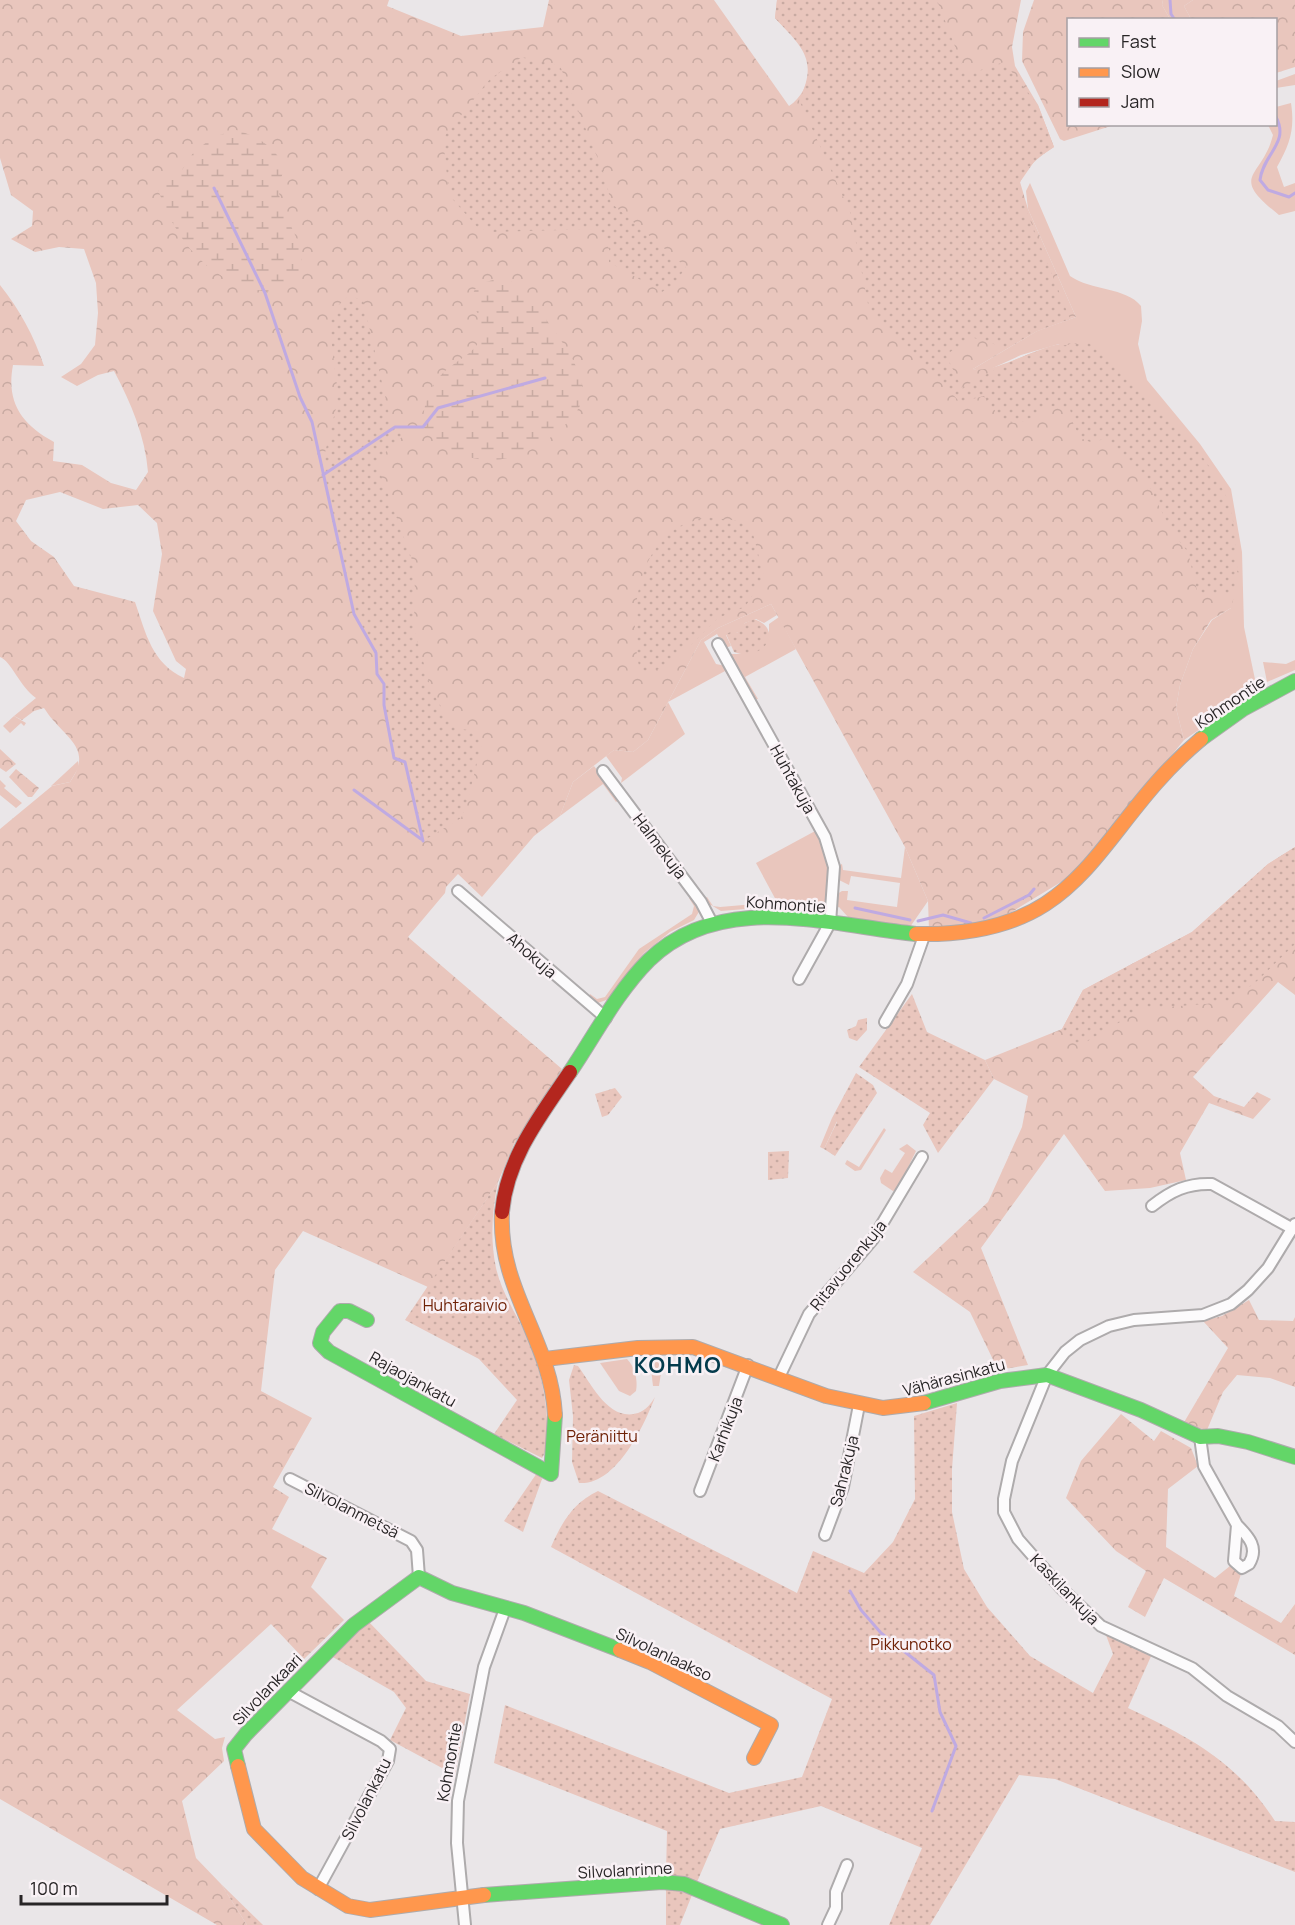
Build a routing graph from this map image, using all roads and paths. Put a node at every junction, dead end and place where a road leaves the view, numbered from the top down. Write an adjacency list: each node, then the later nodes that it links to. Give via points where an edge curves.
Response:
1 (718, 644): 6 (street, Huhtakuja, via 829,845 834,876)
2 (1295, 681): 7 (street, Kohmontie, via 1234,714 1174,765 1097,860 1054,899 1022,917 990,928)
3 (603, 771): 5 (street, Halmekuja, via 701,902)
4 (458, 891): 9 (street, Ahokuja)
5 (712, 923): 6 (street, Kohmontie, via 753,917); 9 (street, Kohmontie, via 674,941 656,955 635,976)
6 (830, 923): 7 (street, Kohmontie); 8 (street)
7 (924, 936): 10 (street, via 907,984)
8 (799, 979)
9 (606, 1018): 15 (street, Kohmontie, via 520,1151 505,1194 502,1238 507,1270)
10 (885, 1022)
11 (922, 1157): 18 (street, Ritavuorenkuja, via 873,1239 809,1314)
12 (1152, 1206): 13 (street, via 1172,1191 1197,1183 1212,1184)
13 (1294, 1226): 17 (street, Kaskilankuja, via 1268,1268 1231,1304 1203,1316 1134,1320 1109,1326 1080,1340)
14 (367, 1320): 22 (street, Rajaojankatu, via 340,1311 322,1332 320,1343 329,1352)
15 (545, 1359): 16 (street, Vähärasinkatu, via 682,1346); 22 (street, Kohmontie, via 555,1415)
16 (748, 1365): 18 (street, Vähärasinkatu); 24 (street, Karhikuja)
17 (1047, 1375): 19 (street, Vähärasinkatu, via 1000,1381 915,1407); 20 (street, Vähärasinkatu); 30 (street, Kaskilankuja, via 1006,1485 1004,1512 1018,1539 1101,1626 1192,1668 1227,1696 1278,1726)
18 (779, 1377): 19 (street, Vähärasinkatu)
19 (859, 1405): 26 (street, Sahrakuja, via 843,1487)
20 (1200, 1437): 21 (street, Vähärasinkatu, via 1218,1436); 25 (street, via 1204,1466)
21 (1295, 1456)
22 (551, 1474)
23 (290, 1479): 27 (street, Silvolanmetsä, via 411,1541 417,1550)
24 (700, 1491)
25 (1237, 1525)
26 (825, 1535)
27 (419, 1577): 28 (street, via 452,1593); 29 (street, Silvolankaari, via 354,1625)
28 (505, 1609): 31 (street, Silvolanlaakso, via 650,1662 771,1725); 34 (street, Kohmontie, via 486,1660 461,1779 456,1823)
29 (288, 1691): 33 (street, Silvolankaari, via 238,1742 235,1758 254,1829); 33 (street, Silvolankatu, via 390,1749 388,1761)
30 (1295, 1743)
31 (754, 1758)
32 (847, 1865): 37 (street)
33 (318, 1889): 34 (street, Silvolankaari, via 348,1906 370,1910)
34 (462, 1897): 35 (street, Kohmontie); 36 (street, Silvolanrinne, via 662,1882 684,1884)
35 (465, 1925)
36 (782, 1925)
37 (828, 1925)

